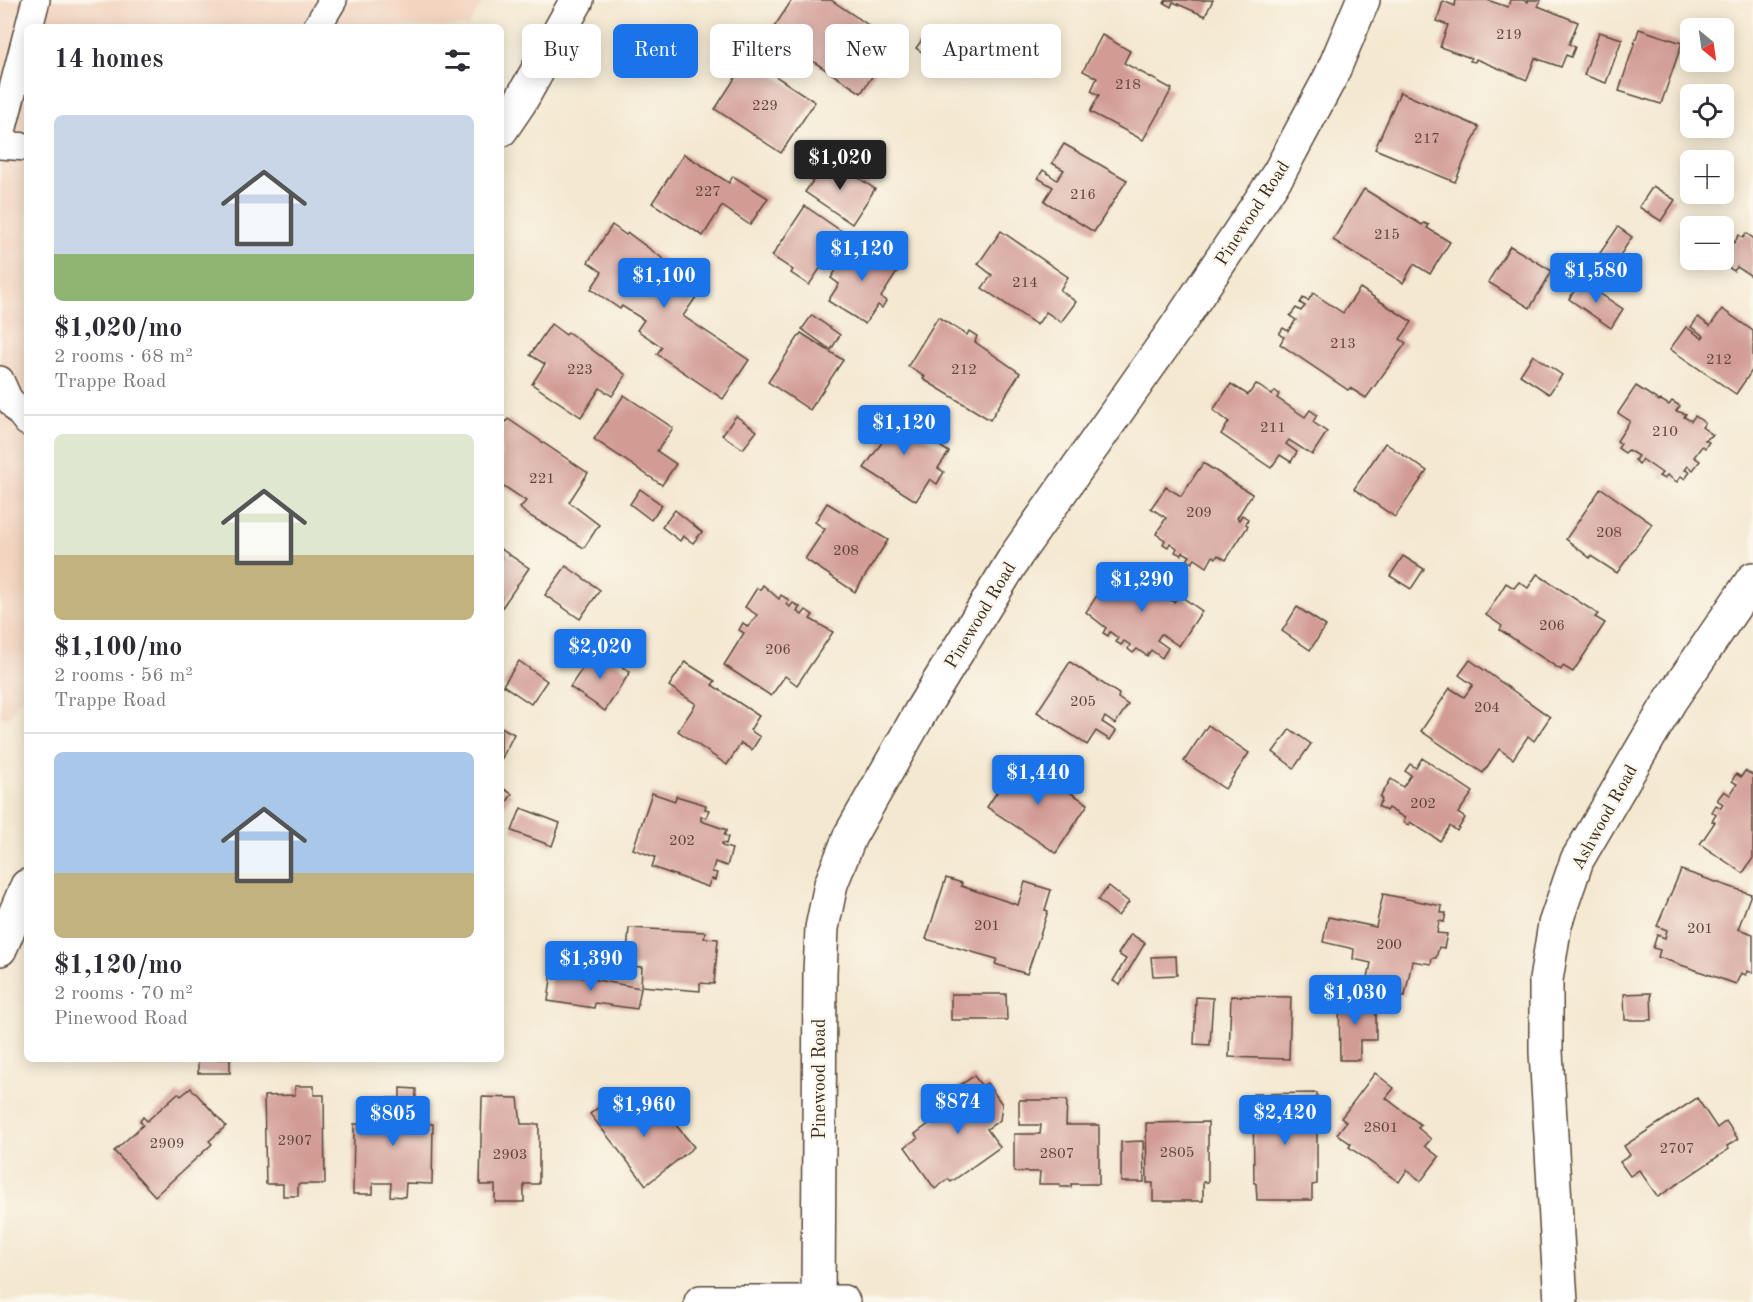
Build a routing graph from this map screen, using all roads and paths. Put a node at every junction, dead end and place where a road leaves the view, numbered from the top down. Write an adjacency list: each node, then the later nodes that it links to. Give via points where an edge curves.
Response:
1 (36, 0): 5 (lane)
2 (333, 0): 6 (lane)
3 (577, 0): 8 (street)
4 (1363, 0): 18 (street, Pinewood Road, via 1331,76 1279,173 1017,554 850,836 831,884 822,928)
5 (30, 24)
6 (319, 24)
7 (24, 46): 9 (lane)
8 (504, 126)
9 (0, 139)
10 (0, 145): 11 (lane)
11 (24, 147)
12 (0, 380): 13 (lane)
13 (24, 418)
14 (1753, 579): 20 (street, Ashwood Road, via 1670,701 1577,860 1555,924 1546,980 1546,1052)
15 (24, 893): 16 (street)
16 (0, 949)
17 (701, 1302): 18 (street)
18 (818, 1302): 19 (street)
19 (843, 1302)
20 (1561, 1302)

